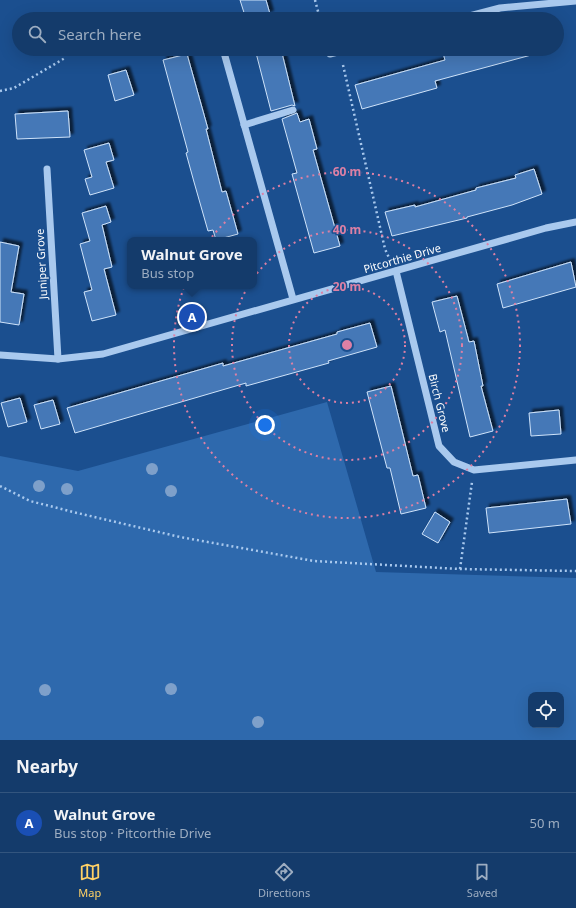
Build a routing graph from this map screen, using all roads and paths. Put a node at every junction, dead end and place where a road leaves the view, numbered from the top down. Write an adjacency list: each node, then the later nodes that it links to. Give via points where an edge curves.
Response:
1 (315, 0): 3 (path)
2 (576, 1): 4 (street, via 500,8)
3 (318, 12)
4 (485, 12)
5 (69, 56): 8 (path, via 14,88)
6 (225, 56): 10 (street)
7 (341, 56): 13 (path, via 385,249)
8 (0, 91)
9 (293, 110): 10 (street)
10 (244, 125): 14 (street)
11 (47, 169): 16 (street, Juniper Grove)
12 (576, 222): 13 (street, Pitcorthie Drive, via 546,228)
13 (396, 271): 14 (street, Pitcorthie Drive); 18 (street, Birch Grove, via 439,446 454,462)
14 (293, 299): 16 (street, Pitcorthie Drive, via 155,341 103,354)
15 (0, 355): 16 (street, Pitcorthie Drive)
16 (58, 359)
17 (576, 460): 18 (street, Birch Grove)
18 (474, 470): 20 (path)
19 (0, 486): 20 (path, via 30,501 180,537 314,561)
20 (460, 569): 21 (path)
21 (576, 571)

